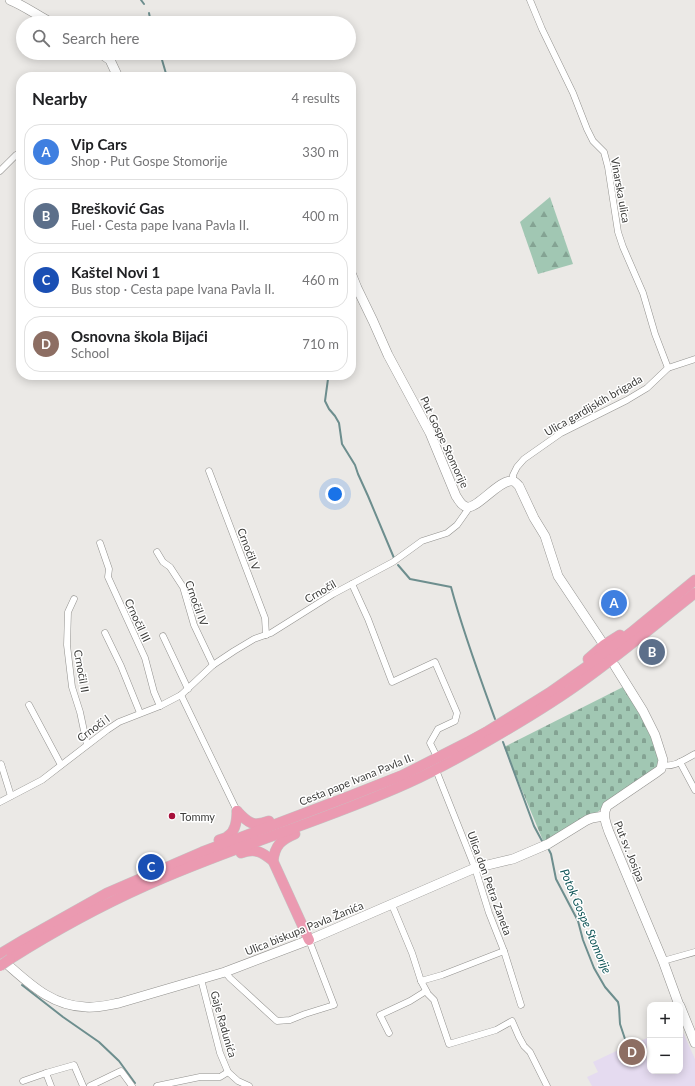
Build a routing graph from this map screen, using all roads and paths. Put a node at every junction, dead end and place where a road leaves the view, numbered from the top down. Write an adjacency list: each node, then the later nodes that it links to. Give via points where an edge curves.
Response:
1 (10, 0): 3 (street)
2 (530, 0): 10 (street, Vinarska ulica, via 587,129 593,141 604,152 620,240 643,293)
3 (38, 16)
4 (110, 60): 5 (street)
5 (116, 72)
6 (16, 155): 7 (street)
7 (0, 171)
8 (356, 285): 13 (street, Put Gospe Stomorije, via 388,355 430,433 456,496 461,504)
9 (695, 359): 10 (street, Ulica gardijskih brigada)
10 (668, 368): 12 (street, Ulica gardijskih brigada, via 647,388 561,433 524,459 517,467)
11 (209, 471): 23 (street, Crnočil V, via 265,618)
12 (513, 481): 13 (street, via 507,482); 25 (street, via 519,486 545,536 558,576)
13 (469, 508): 17 (street, Crnočil, via 447,533 422,541 392,562)
14 (100, 543): 33 (street, Crnočil III, via 109,569 108,577 145,658)
15 (157, 552): 26 (street, Crnočil IV, via 183,587 194,625)
16 (695, 580): 21 (main road, Cesta pape Ivana Pavla II.)
17 (352, 584): 23 (street, Crnočil); 37 (street, via 392,682 435,662 457,713 455,721 438,729 430,743)
18 (695, 593): 20 (main road, Cesta pape Ivana Pavla II.)
19 (74, 599): 35 (street, Crnočil II, via 68,612 67,645 72,687)
20 (668, 614): 27 (main road, via 658,630); 29 (main road, Cesta pape Ivana Pavla II.)
21 (634, 631): 25 (main road, via 619,635); 28 (main road, Cesta pape Ivana Pavla II.)
22 (105, 633): 34 (street)
23 (266, 635): 26 (street, Crnočil, via 254,639)
24 (163, 636): 30 (street)
25 (604, 644): 28 (main road, via 589,658)
26 (213, 665): 30 (street, Crnočil)
27 (616, 666): 29 (main road, via 596,679); 41 (street, via 655,735)
28 (586, 667): 37 (main road, Cesta pape Ivana Pavla II., via 488,731)
29 (583, 681): 42 (main road, Cesta pape Ivana Pavla II., via 526,719)
30 (188, 688): 31 (street, Crnočil)
31 (181, 695): 33 (street, Crnoči l); 46 (street)
32 (29, 705): 40 (street)
33 (160, 706): 34 (street, Crnoči l)
34 (140, 713): 35 (street, Crnoči l, via 119,722)
35 (87, 745): 40 (street, Crnoči l)
36 (695, 754): 38 (street)
37 (438, 758): 48 (main road, Cesta pape Ivana Pavla II., via 403,775)
38 (680, 762): 41 (street); 43 (street)
39 (1, 764): 44 (street)
40 (61, 765): 44 (street, Crnoči l, via 42,780)
41 (662, 765): 47 (street, Put sv. Josipa, via 657,772 607,806)
42 (436, 770): 49 (main road, Cesta pape Ivana Pavla II.); 53 (street, Ulica don Petra Zaneta)
43 (695, 790)
44 (11, 796): 45 (street, Crnoči l)
45 (0, 802)
46 (237, 811): 48 (main road, via 251,823); 50 (main road, via 237,821 229,836 209,844)
47 (604, 816): 53 (street, Ulica biskupa Pavla Žanića, via 587,820 548,844 513,859); 59 (street, Put sv. Josipa)
48 (288, 820): 50 (main road, Cesta pape Ivana Pavla II.)
49 (303, 825): 51 (main road, Cesta pape Ivana Pavla II.); 52 (main road, via 278,845)
50 (202, 852): 58 (main road, Cesta pape Ivana Pavla II., via 107,893 77,909)
51 (215, 857): 52 (main road, via 223,859 253,850 259,851); 58 (main road, Cesta pape Ivana Pavla II., via 144,886)
52 (273, 861): 55 (main road)
53 (475, 868): 54 (street, Ulica biskupa Pavla Žanića); 56 (street, Ulica don Petra Zaneta)
54 (392, 905): 55 (street, Ulica biskupa Pavla Žanića); 62 (street)
55 (309, 940): 60 (street, Ulica biskupa Pavla Žanića); 60 (street, via 334,1005 290,1020 277,1021)
56 (504, 951): 62 (street); 65 (street, Ulica don Petra Zaneta)
57 (695, 952): 59 (street)
58 (4, 960): 61 (street, Ulica biskupa Pavla Žanića, via 30,985 47,996 69,1006 86,1008 119,1003)
59 (663, 961): 64 (street, Put sv. Josipa)
60 (225, 972): 61 (street, Ulica biskupa Pavla Žanića)
61 (201, 980): 69 (street, Gaje Radunića, via 220,1053)
62 (421, 981): 63 (street)
63 (426, 991): 67 (street, via 380,1015); 78 (street, via 434,1000 449,1044 496,1030 512,1021)
64 (678, 1002)
65 (521, 1005)
66 (683, 1013): 68 (street, Put sv. Josipa)
67 (389, 1033)
68 (695, 1043)
69 (228, 1072): 76 (street, via 220,1077 200,1077); 77 (street, Gaje Radunića)
70 (46, 1073): 71 (street); 72 (street); 73 (street, via 74,1065)
71 (23, 1082)
72 (51, 1086)
73 (82, 1086)
74 (90, 1086): 75 (street, via 120,1071)
75 (132, 1086)
76 (157, 1086)
77 (248, 1086)
78 (547, 1086)

